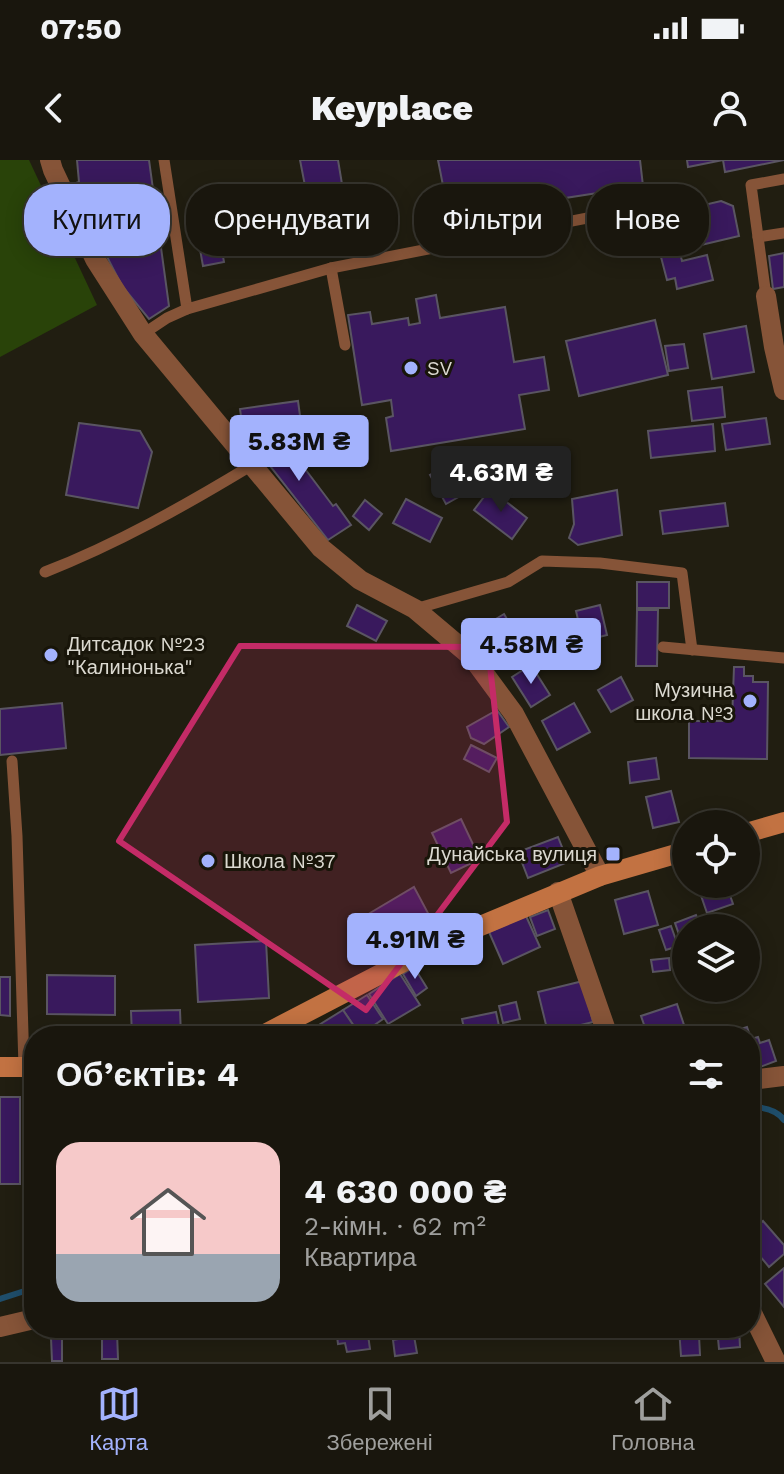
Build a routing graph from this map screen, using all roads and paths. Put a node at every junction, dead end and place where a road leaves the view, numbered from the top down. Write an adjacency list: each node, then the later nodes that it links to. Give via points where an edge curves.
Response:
1 (50, 160): 10 (street, via 95,259)
2 (164, 160): 9 (lane)
3 (784, 179): 6 (lane, via 751,185)
4 (587, 218): 7 (lane)
5 (784, 233): 6 (lane)
6 (758, 237): 8 (lane)
7 (331, 268): 9 (lane); 11 (lane)
8 (766, 296): 12 (street)
9 (187, 309): 10 (lane)
10 (143, 334): 13 (street)
11 (345, 345)
12 (784, 390)
13 (252, 465): 14 (lane); 15 (street, via 321,548 360,580)
14 (45, 572)
15 (415, 609): 17 (lane, via 508,582 542,561 682,573); 23 (street, via 472,657 514,714)
16 (663, 647): 17 (lane)
17 (692, 650): 18 (lane)
18 (784, 658)
19 (12, 761): 25 (lane)
20 (784, 822): 21 (main road)
21 (760, 829)
22 (672, 855): 23 (main road)
23 (600, 876): 24 (main road)
24 (558, 892): 26 (main road, via 442,942); 27 (street)
25 (27, 1026)
26 (280, 1026)
27 (605, 1026)
28 (0, 1067): 29 (main road)
29 (24, 1067)
30 (784, 1076): 31 (street)
31 (760, 1079)
32 (24, 1321): 33 (street)
33 (0, 1327)
34 (760, 1329): 35 (street)
35 (776, 1362)

